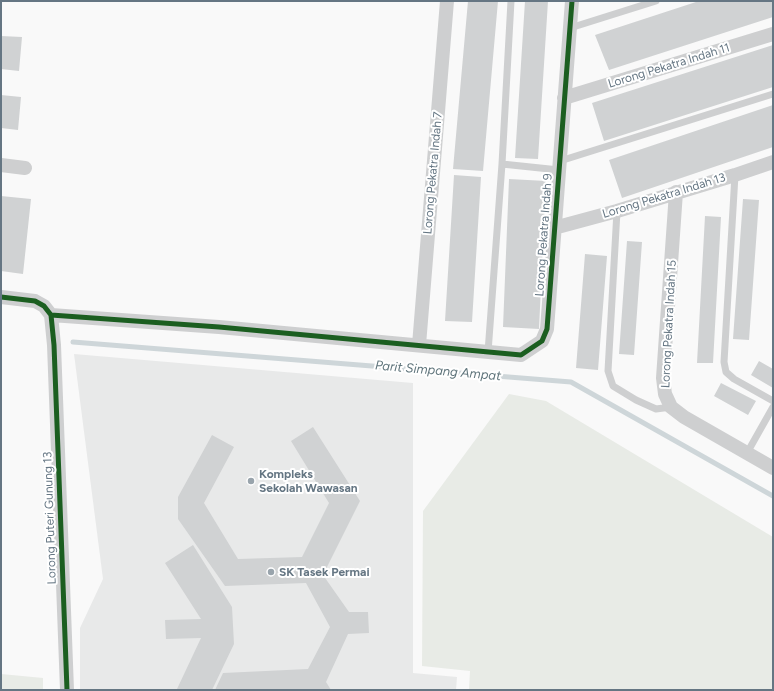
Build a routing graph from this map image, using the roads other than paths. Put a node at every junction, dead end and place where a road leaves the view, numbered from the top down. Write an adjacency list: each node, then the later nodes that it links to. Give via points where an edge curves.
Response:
1 (447, 1): 20 (street, Lorong Pekatra Indah 7)
2 (511, 1): 10 (lane)
3 (572, 1): 5 (street, Lorong Pekatra Indah 9)
4 (656, 1): 5 (lane)
5 (570, 28): 8 (street, Lorong Pekatra Indah 9)
6 (773, 34): 8 (street, Lorong Pekatra Indah 11)
7 (773, 94): 12 (lane)
8 (564, 98): 12 (street, Lorong Pekatra Indah 9)
9 (773, 162): 14 (street, Lorong Pekatra Indah 13)
10 (502, 164): 12 (lane); 21 (lane)
11 (1, 165): 13 (street)
12 (559, 166): 17 (street, Lorong Pekatra Indah 9)
13 (25, 168)
14 (735, 175): 15 (street, Lorong Pekatra Indah 13); 22 (lane, via 724,362 726,372 734,379)
15 (676, 192): 16 (street, Lorong Pekatra Indah 13); 23 (street, Lorong Pekatra Indah 15, via 663,378 665,394)
16 (617, 211): 17 (street, Lorong Pekatra Indah 13); 23 (lane, via 608,372 614,386 636,400 656,409)
17 (554, 228): 21 (street, Lorong Pekatra Indah 9, via 547,329 542,340 522,355)
18 (1, 297): 19 (street, via 35,301 44,306)
19 (51, 315): 20 (street, Lorong Pekatra Indah 9); 27 (street, Lorong Puteri Gunung 13)
20 (419, 345): 21 (street, Lorong Pekatra Indah 9)
21 (488, 352)
22 (773, 401)
23 (671, 407): 25 (street)
24 (773, 407): 25 (lane)
25 (747, 453): 26 (street)
26 (773, 468)
27 (66, 690)

